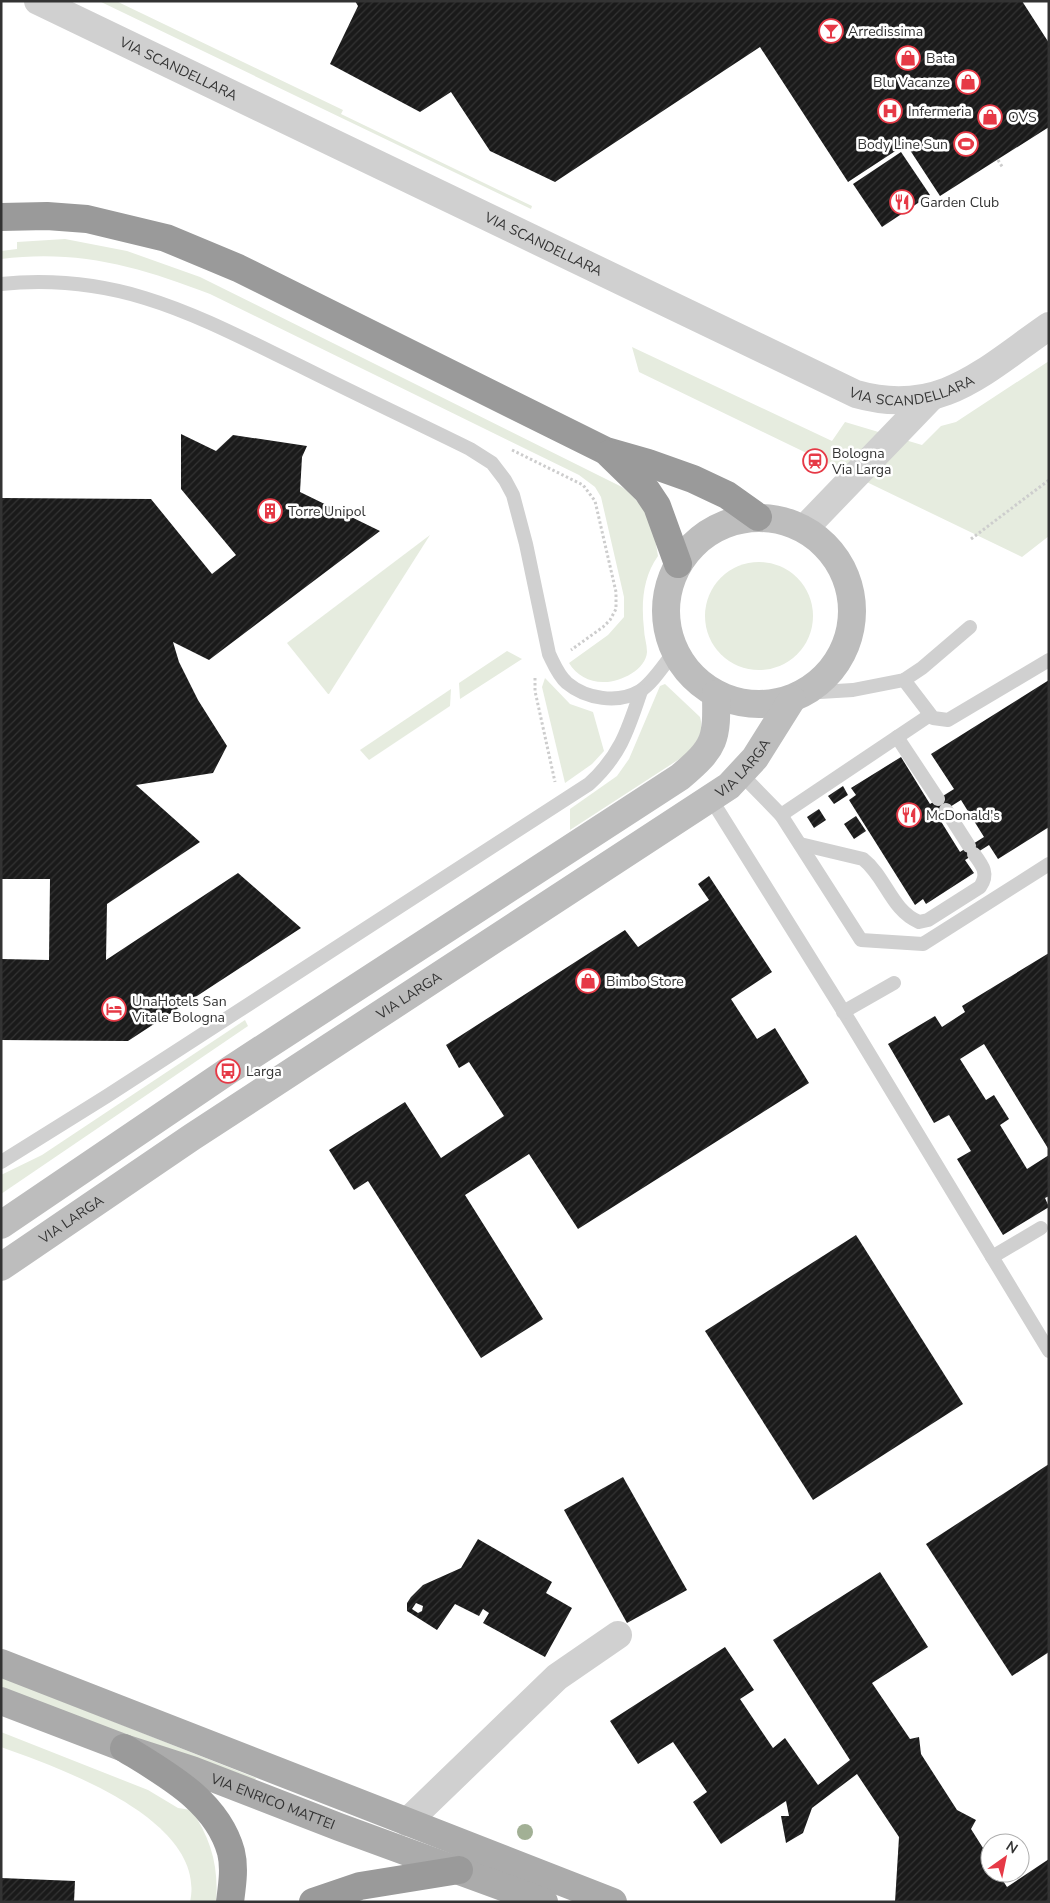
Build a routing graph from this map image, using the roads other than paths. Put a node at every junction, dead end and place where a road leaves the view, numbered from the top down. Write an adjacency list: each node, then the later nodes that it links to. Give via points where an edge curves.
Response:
1 (38, 1): 5 (street, VIA SCANDELLARA, via 834,384 876,399 897,402)
2 (1, 217): 6 (highway, via 87,219 166,238 238,268)
3 (1, 284): 14 (lane, via 78,283 158,301 213,324 470,449 492,463 513,495 546,645 556,670 566,682 589,694 620,699)
4 (1049, 326): 5 (street, VIA SCANDELLARA, via 975,377 951,391)
5 (930, 398): 8 (street)
6 (606, 451): 7 (highway, via 693,480 727,495); 9 (highway, via 647,491 657,506)
7 (758, 517): 8 (main road, via 782,520); 9 (main road, via 734,521 712,530 693,545)
8 (804, 529): 16 (main road, via 835,556 846,575 852,599 852,624 846,648 835,666 821,682)
9 (678, 564): 11 (main road, via 666,607 668,629)
10 (970, 627): 13 (lane)
11 (675, 650): 14 (lane); 15 (main road, via 685,668)
12 (1049, 660): 17 (lane, via 948,720)
13 (904, 680): 16 (lane); 17 (lane)
14 (641, 691): 26 (lane, via 618,751 607,768 589,784)
15 (716, 694): 16 (main road, via 753,704 773,703); 27 (main road, via 716,726 712,744 703,758 680,777 228,1071)
16 (798, 696): 19 (main road, VIA LARGA)
17 (930, 715): 18 (lane)
18 (897, 737): 21 (lane); 22 (lane, via 984,868 985,880 980,887 928,920 919,922 908,918 872,866 863,859)
19 (742, 775): 20 (main road, VIA LARGA); 21 (lane)
20 (711, 799): 25 (lane); 30 (main road, VIA LARGA, via 192,1137)
21 (781, 815): 22 (lane)
22 (800, 844): 23 (lane, via 862,940 923,944)
23 (1049, 864)
24 (894, 982): 25 (lane)
25 (843, 1012): 29 (lane)
26 (1, 1162)
27 (1, 1225)
28 (1041, 1228): 29 (lane)
29 (992, 1257): 31 (lane)
30 (1, 1267)
31 (1049, 1352)
32 (618, 1635): 36 (street, via 557,1677)
33 (1, 1663): 36 (main road, VIA ENRICO MATTEI)
34 (1, 1702): 35 (main road, VIA ENRICO MATTEI)
35 (124, 1748): 37 (main road, VIA ENRICO MATTEI, via 192,1770); 38 (highway, via 185,1788 220,1827 231,1852 233,1879)
36 (407, 1822): 41 (main road, VIA ENRICO MATTEI)
37 (459, 1870): 39 (highway, via 360,1886); 40 (main road, VIA ENRICO MATTEI)
38 (230, 1902)
39 (313, 1902)
40 (544, 1902)
41 (613, 1902)

